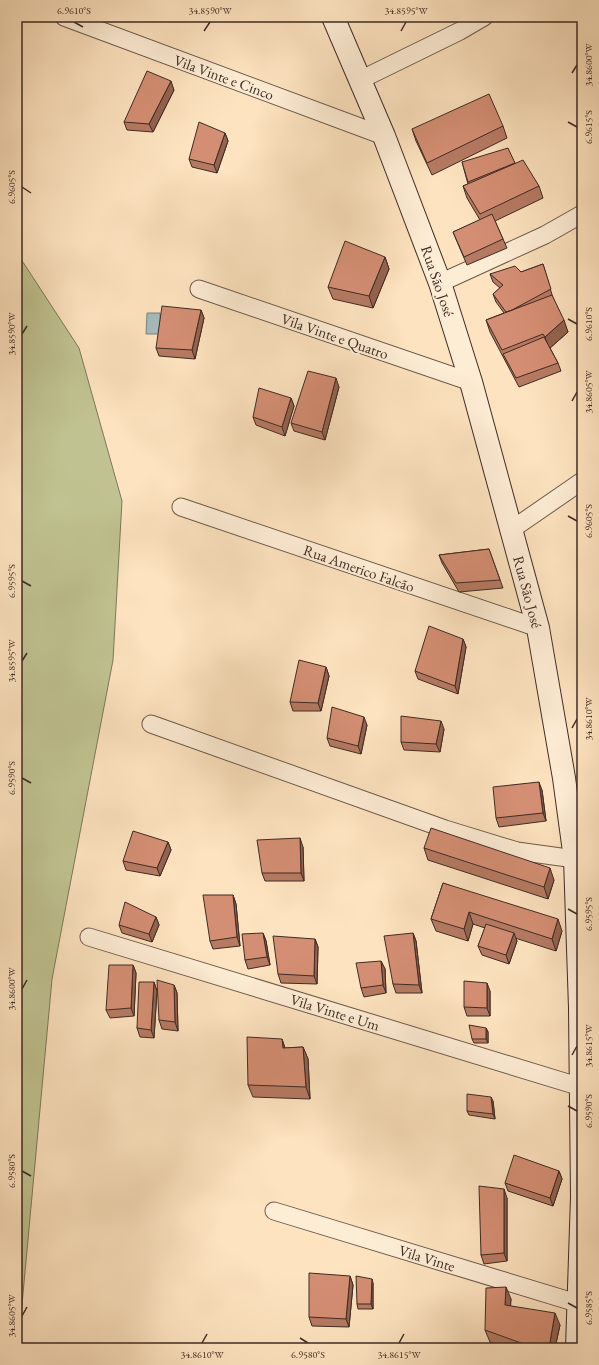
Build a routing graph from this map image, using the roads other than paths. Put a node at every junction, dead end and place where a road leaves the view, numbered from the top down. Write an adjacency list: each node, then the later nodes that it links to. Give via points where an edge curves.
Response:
1 (64, 17): 5 (street, Vila Vinte e Cinco)
2 (334, 17): 4 (main road, Rua São José)
3 (484, 17): 4 (street)
4 (360, 80): 5 (main road, Rua São José)
5 (384, 136): 7 (main road, Rua São José)
6 (582, 214): 7 (street, via 544,235)
7 (440, 283): 9 (main road, Rua São José)
8 (199, 289): 9 (street, Vila Vinte e Quatro)
9 (471, 382): 12 (main road, Rua São José)
10 (582, 481): 12 (street)
11 (181, 507): 13 (street, Rua Americo Falcão)
12 (511, 530): 13 (main road, Rua São José)
13 (538, 628): 15 (main road, Rua São José)
14 (151, 724): 17 (street, via 445,829 517,851)
15 (564, 778): 16 (main road); 17 (main road, Rua São José)
16 (582, 796)
17 (578, 859): 18 (main road, Rua São José)
18 (579, 900): 20 (main road, Rua São José)
19 (89, 937): 21 (street, Vila Vinte e Um)
20 (581, 1006): 21 (main road, Rua São José)
21 (581, 1087): 22 (main road, Rua São José)
22 (582, 1196): 24 (main road, Rua São José)
23 (274, 1211): 24 (street, Vila Vinte)
24 (580, 1304): 25 (main road, Rua São José)
25 (577, 1348)

